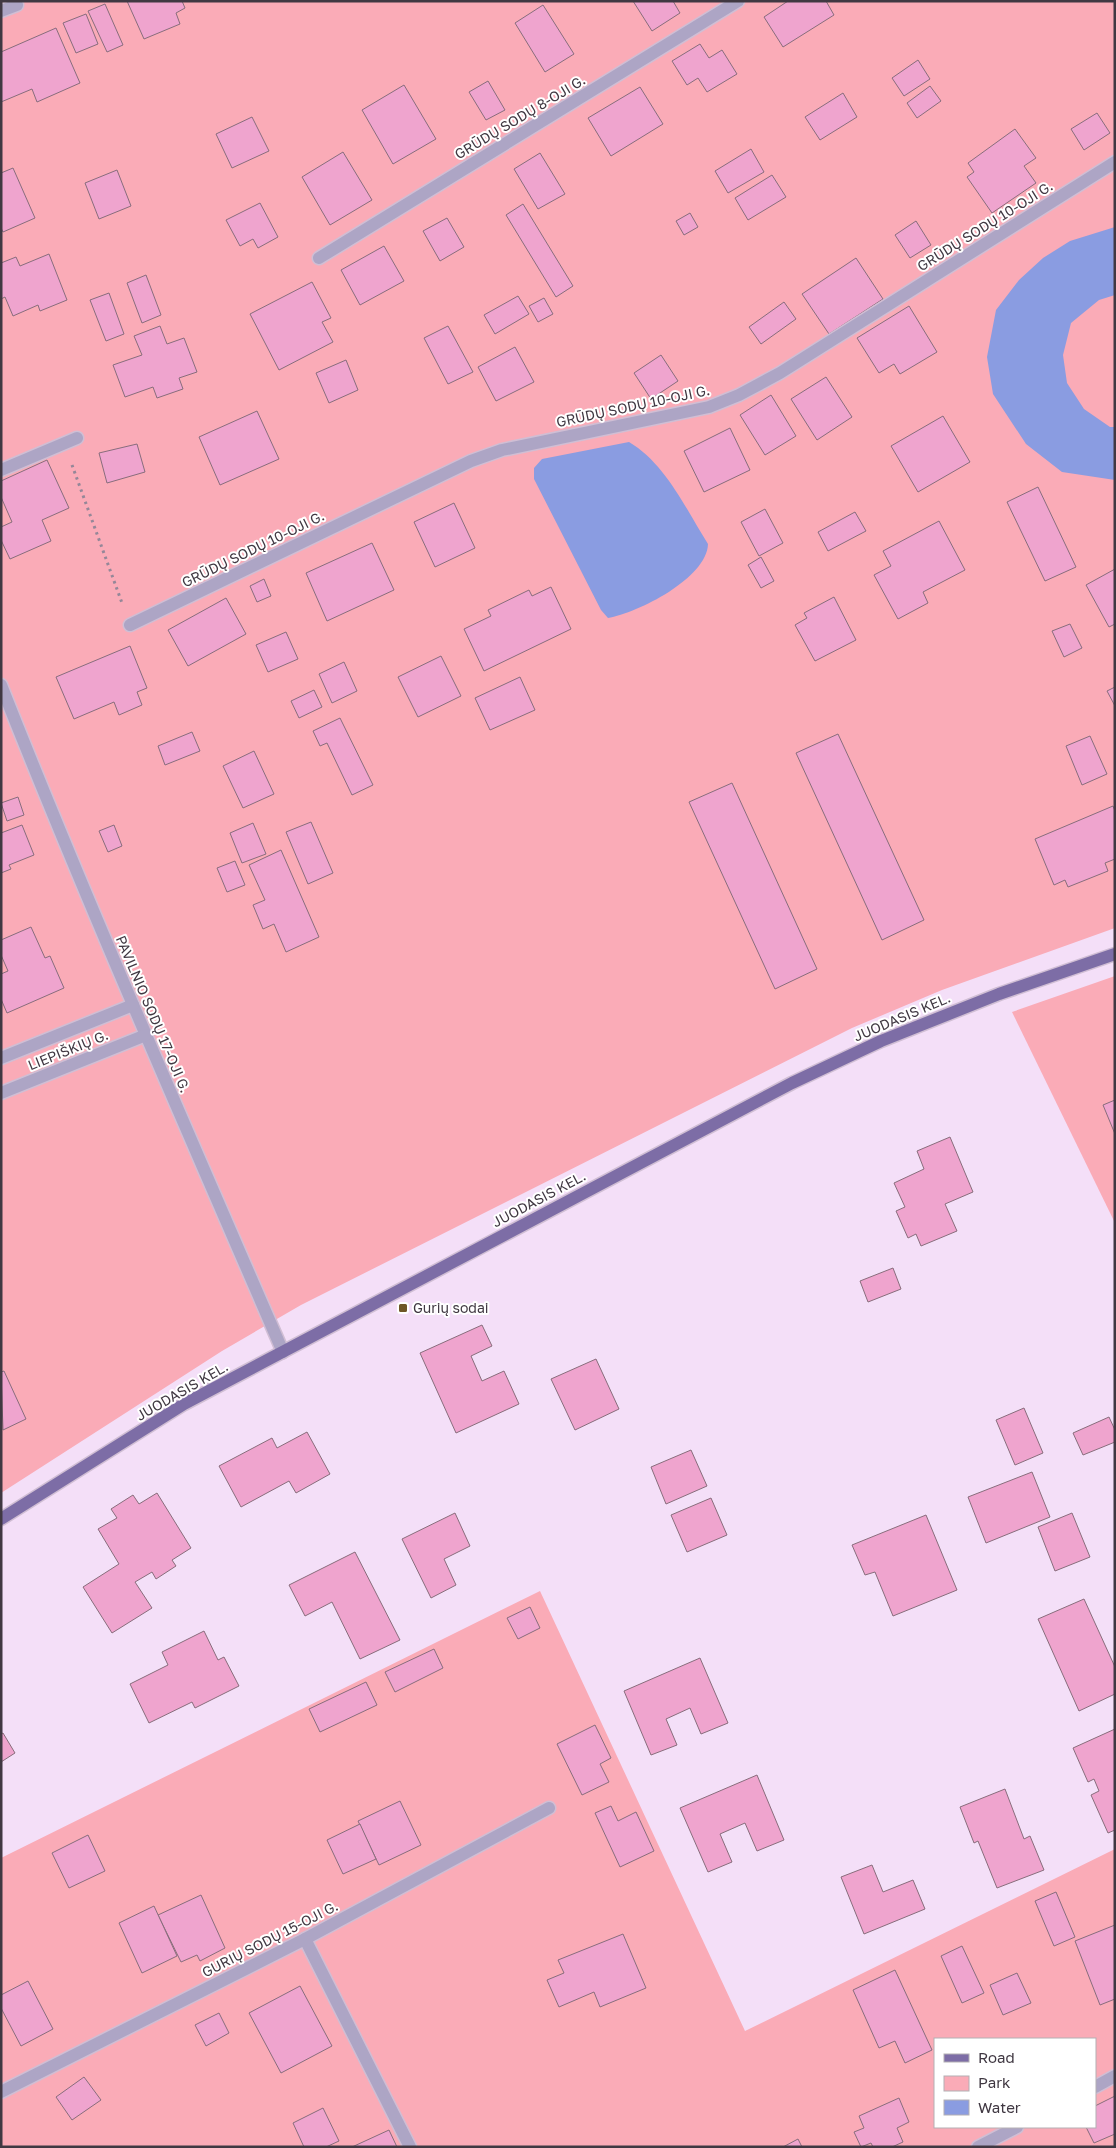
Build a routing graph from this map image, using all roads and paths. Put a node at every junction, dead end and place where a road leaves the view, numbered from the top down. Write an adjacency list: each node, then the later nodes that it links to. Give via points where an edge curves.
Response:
1 (738, 1): 5 (street, GRŪDŲ SODŲ 8-OJI G.)
2 (17, 5): 3 (street)
3 (1, 11)
4 (1115, 162): 9 (street, GRŪDŲ SODŲ 10-OJI G., via 780,373 739,395 709,407 502,450 470,461)
5 (319, 258)
6 (77, 438): 7 (street)
7 (64, 443): 8 (street); 9 (path)
8 (1, 470)
9 (130, 625)
10 (1, 685): 12 (street, PAVILNIO SODŲ 17-OJI G.)
11 (1115, 954): 16 (main road, JUODASIS KEL., via 881,1041 792,1083)
12 (134, 1005): 13 (street, PAVILNIO SODŲ 17-OJI G.); 14 (street)
13 (146, 1035): 15 (street, LIEPIŠKIŲ G.); 16 (street, PAVILNIO SODŲ 17-OJI G.)
14 (1, 1058)
15 (1, 1093)
16 (283, 1352): 17 (main road, JUODASIS KEL., via 184,1404)
17 (1, 1519)
18 (549, 1808): 19 (street, GURIŲ SODŲ 15-OJI G.)
19 (305, 1939): 22 (street, GURIŲ SODŲ 15-OJI G.); 24 (street)
20 (1115, 2076): 21 (street)
21 (1096, 2086)
22 (1, 2092)
23 (1015, 2128): 25 (street)
24 (410, 2147)
25 (978, 2147)

